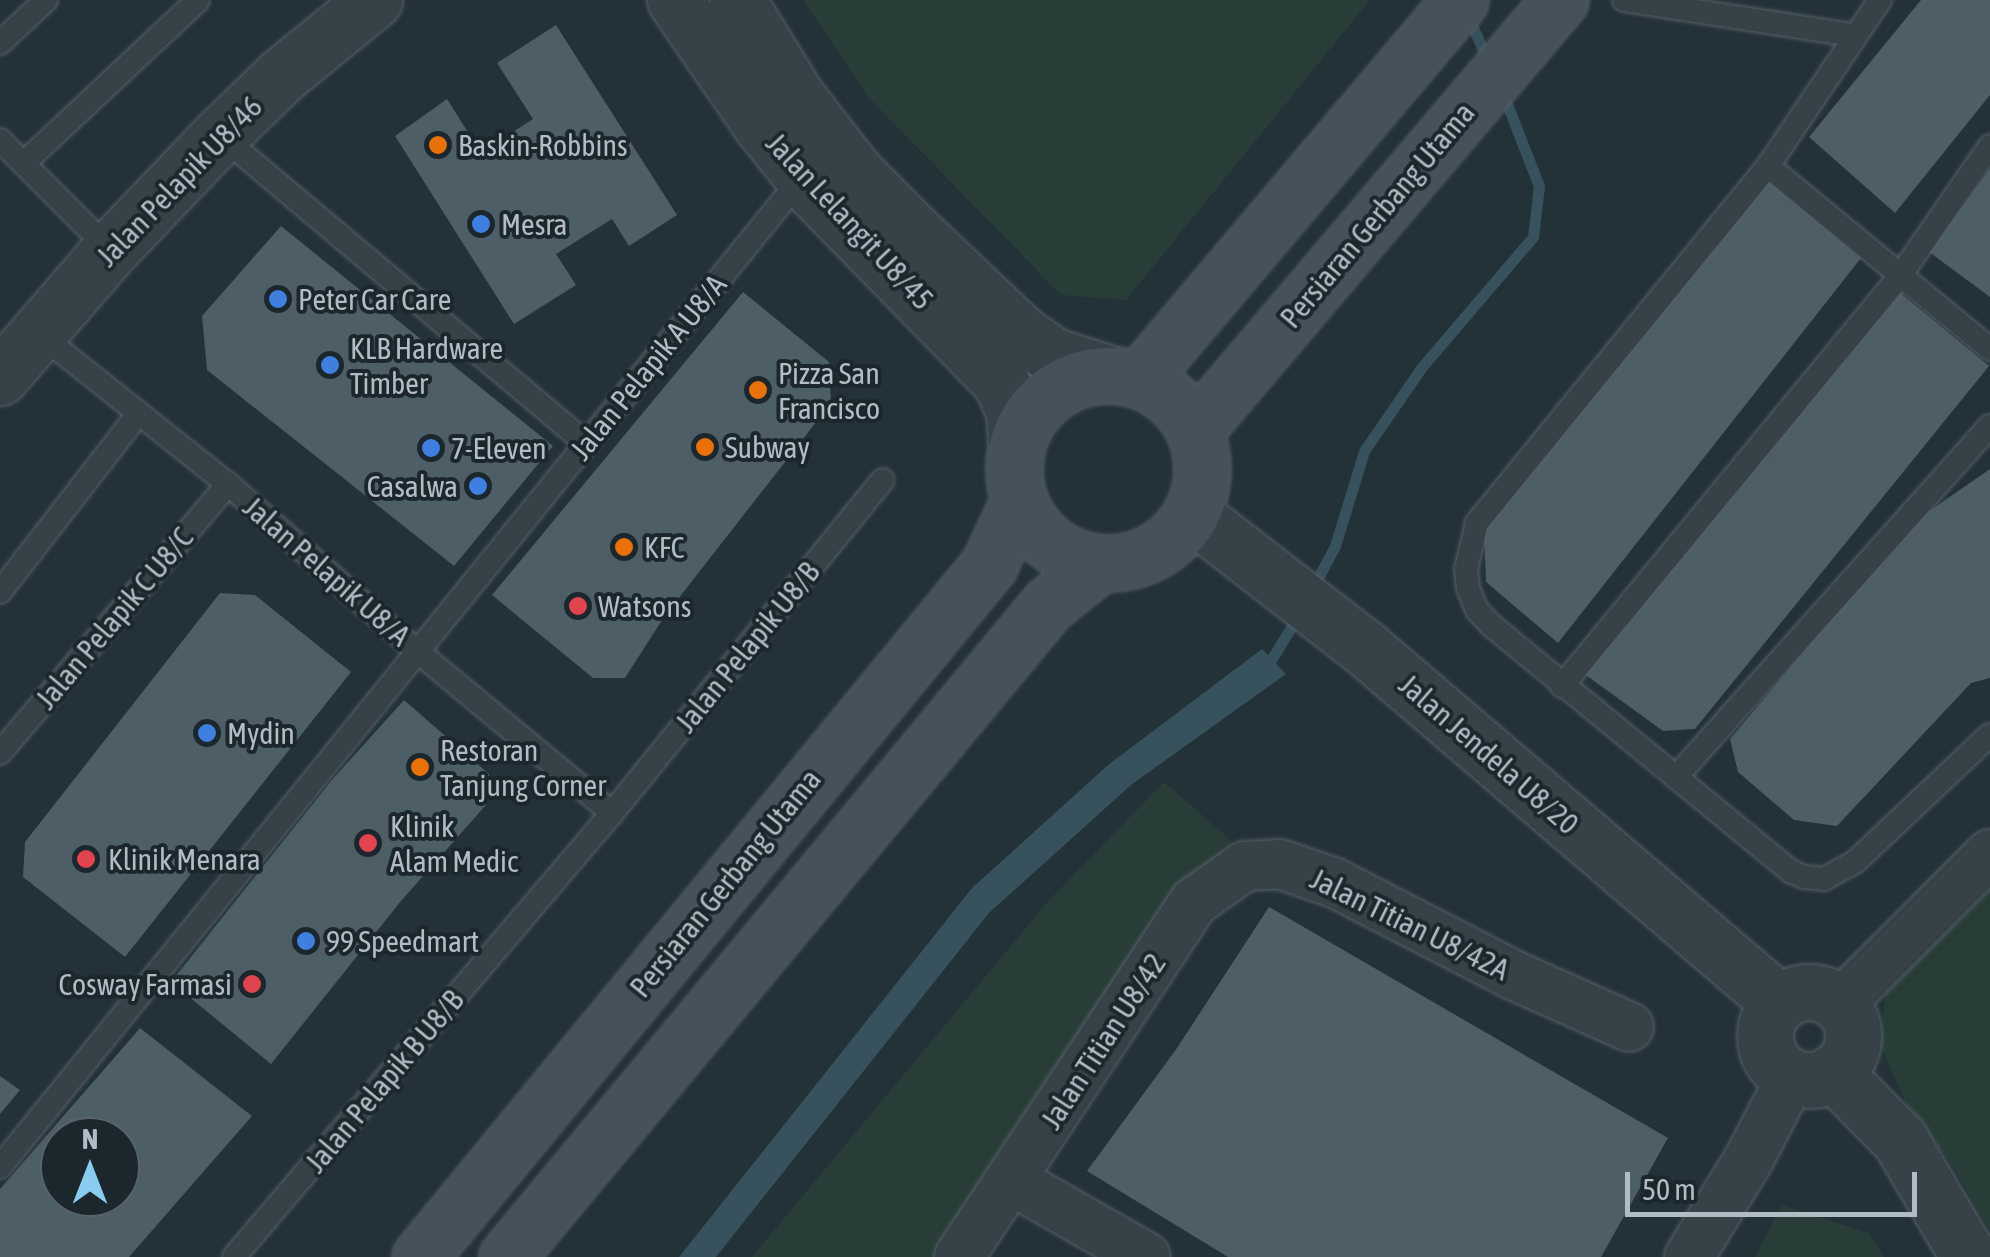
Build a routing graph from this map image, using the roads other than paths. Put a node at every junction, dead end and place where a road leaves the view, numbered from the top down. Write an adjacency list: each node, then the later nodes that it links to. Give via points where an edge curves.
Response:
1 (46, 0): 11 (lane)
2 (198, 0): 15 (lane)
3 (374, 0): 12 (street, Jalan Pelapik U8/46, via 282,74)
4 (674, 0): 17 (street, Jalan Lelangit U8/45)
5 (737, 0): 23 (street, Jalan Lelangit U8/45, via 796,96 906,224 1022,334 1054,356)
6 (1460, 0): 23 (main road)
7 (1624, 0): 10 (lane)
8 (1880, 0): 10 (lane)
9 (1556, 4): 26 (main road, Persiaran Gerbang Utama)
10 (1853, 35): 16 (lane)
11 (0, 43)
12 (220, 135): 18 (street, Jalan Pelapik U8/46); 28 (lane)
13 (0, 140): 15 (lane)
14 (1990, 146): 19 (lane)
15 (24, 164): 18 (lane)
16 (1768, 166): 19 (lane); 36 (lane, via 1477,524 1466,569 1477,610)
17 (803, 176): 27 (street, Jalan Lelangit U8/45, via 1002,382 1014,410); 28 (lane, Jalan Pelapik A U8/A)
18 (110, 250): 20 (street, Jalan Pelapik U8/46)
19 (1900, 276): 21 (lane); 36 (lane)
20 (38, 333): 22 (street, Jalan Pelapik U8/46); 24 (lane, Jalan Pelapik U8/A)
21 (1990, 349)
22 (0, 377)
23 (1125, 377): 26 (main road, via 1162,391); 27 (main road, via 1079,379 1052,392)
24 (138, 414): 30 (lane, Jalan Pelapik U8/A); 34 (lane)
25 (1990, 426): 39 (lane)
26 (1195, 430): 32 (main road, via 1203,458)
27 (1016, 442): 31 (main road)
28 (586, 443): 35 (lane, Jalan Pelapik A U8/A)
29 (883, 480): 40 (lane, Jalan Pelapik U8/B)
30 (228, 484): 35 (lane, Jalan Pelapik U8/A); 38 (lane, Jalan Pelapik C U8/C)
31 (1018, 503): 33 (main road, via 1050,545); 50 (main road, Persiaran Gerbang Utama, via 989,565)
32 (1192, 514): 33 (main road, via 1154,552); 43 (street, Jalan Jendela U8/20, via 1365,648)
33 (1099, 564): 51 (main road, via 1048,605)
34 (0, 592)
35 (417, 650): 40 (lane, Jalan Pelapik U8/A); 47 (lane, Jalan Pelapik A U8/A)
36 (1562, 686): 39 (lane)
37 (1990, 735): 39 (lane, via 1855,862 1824,880 1790,871)
38 (0, 753)
39 (1676, 777)
40 (612, 813): 49 (lane, Jalan Pelapik B U8/B)
41 (1990, 854): 44 (street)
42 (1194, 902): 45 (street, Jalan Titian U8/42A, via 1245,866 1305,871); 48 (street, Jalan Titian U8/42)
43 (1780, 1003): 44 (street, via 1810,992); 46 (street, via 1765,1036 1773,1060)
44 (1840, 1004): 46 (street, via 1852,1027 1850,1053)
45 (1629, 1027)
46 (1813, 1074): 54 (street, via 1750,1157); 55 (street, via 1900,1140)
47 (0, 1168)
48 (1011, 1180): 52 (street, Jalan Titian U8/42); 53 (street)
49 (234, 1257)
50 (420, 1257)
51 (507, 1257)
52 (959, 1257)
53 (1146, 1257)
54 (1689, 1257)
55 (1969, 1257)

